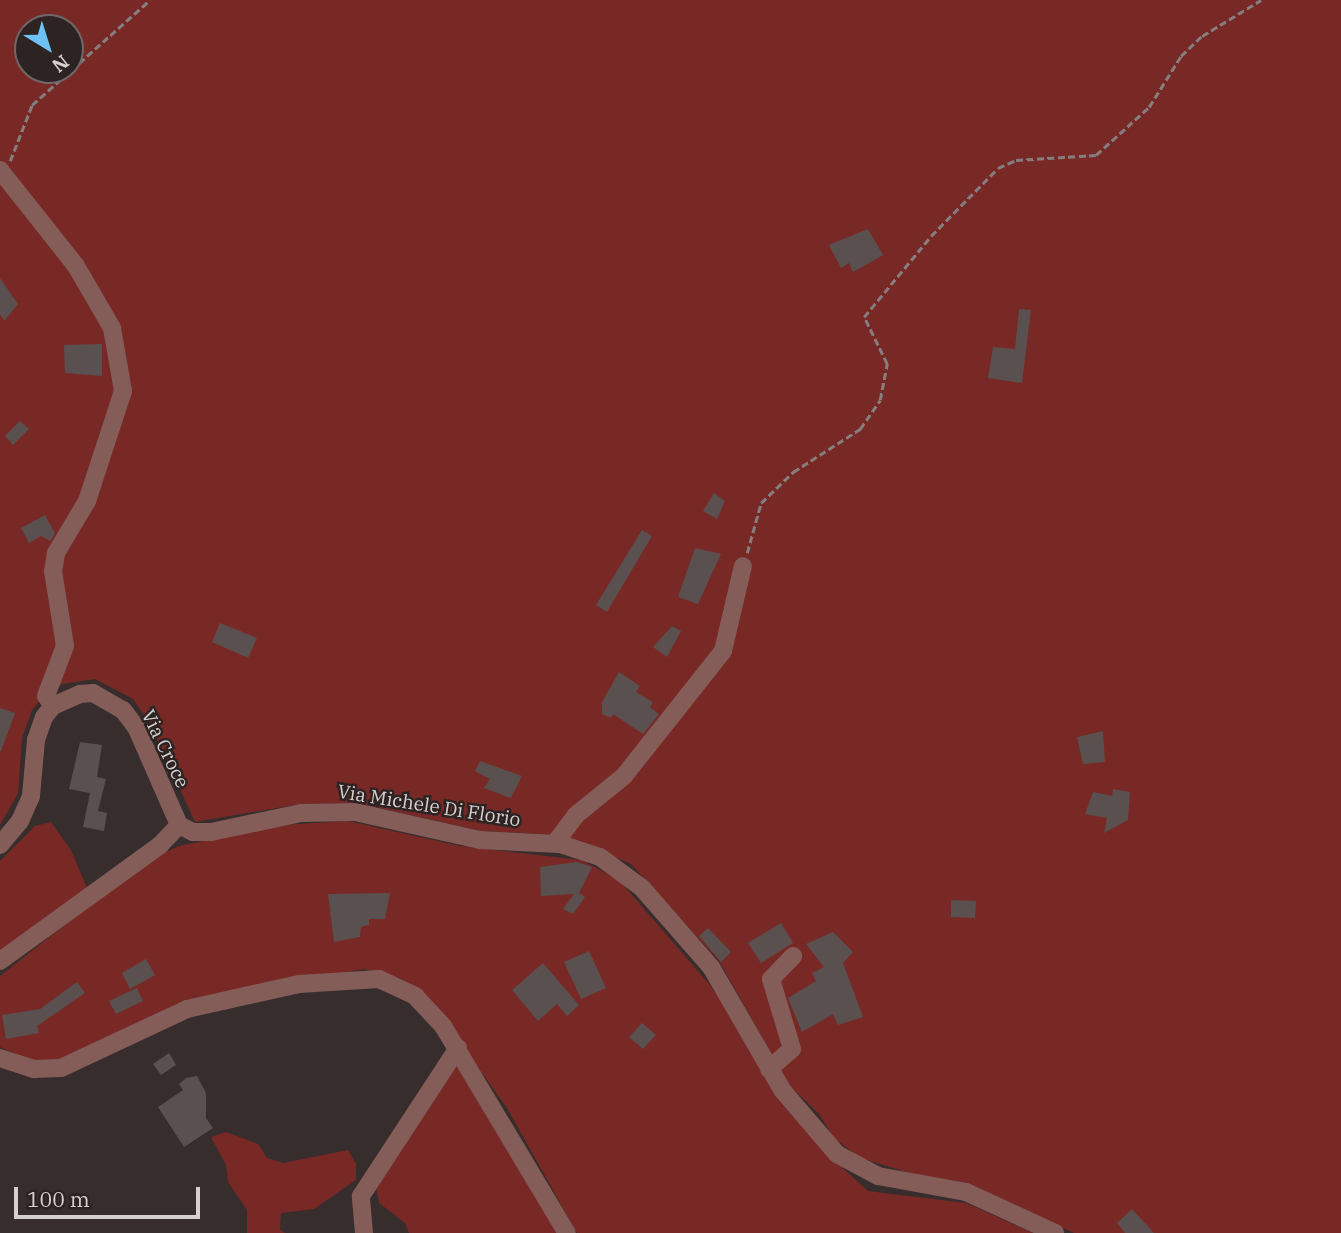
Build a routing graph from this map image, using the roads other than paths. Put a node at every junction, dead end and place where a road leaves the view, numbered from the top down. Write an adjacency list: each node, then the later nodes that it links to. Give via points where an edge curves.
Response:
1 (2, 173): 3 (street, via 76,267 112,328 123,391 86,502 56,553 53,571 65,646 46,696)
2 (743, 566): 5 (street, via 723,651 624,776 576,815)
3 (53, 706): 4 (street, Via Croce, via 93,693 123,710 136,727); 6 (street, via 36,740 29,804)
4 (179, 825): 5 (street, Via Michele Di Florio, via 193,832 211,832 327,810 480,840); 8 (street, via 160,845)
5 (555, 843): 11 (street, Via Michele Di Florio, via 600,858 642,888 722,981)
6 (0, 845)
7 (793, 956): 11 (street, via 771,979 792,1049)
8 (0, 961)
9 (458, 1048): 10 (street, via 415,996 397,985 364,976 299,984 187,1009 61,1068 34,1069); 12 (street, via 361,1196); 13 (street)
10 (0, 1058)
11 (769, 1069): 14 (street, Via Michele Di Florio, via 827,1145 856,1167 914,1185 966,1192)
12 (364, 1233)
13 (567, 1233)
14 (1055, 1233)

